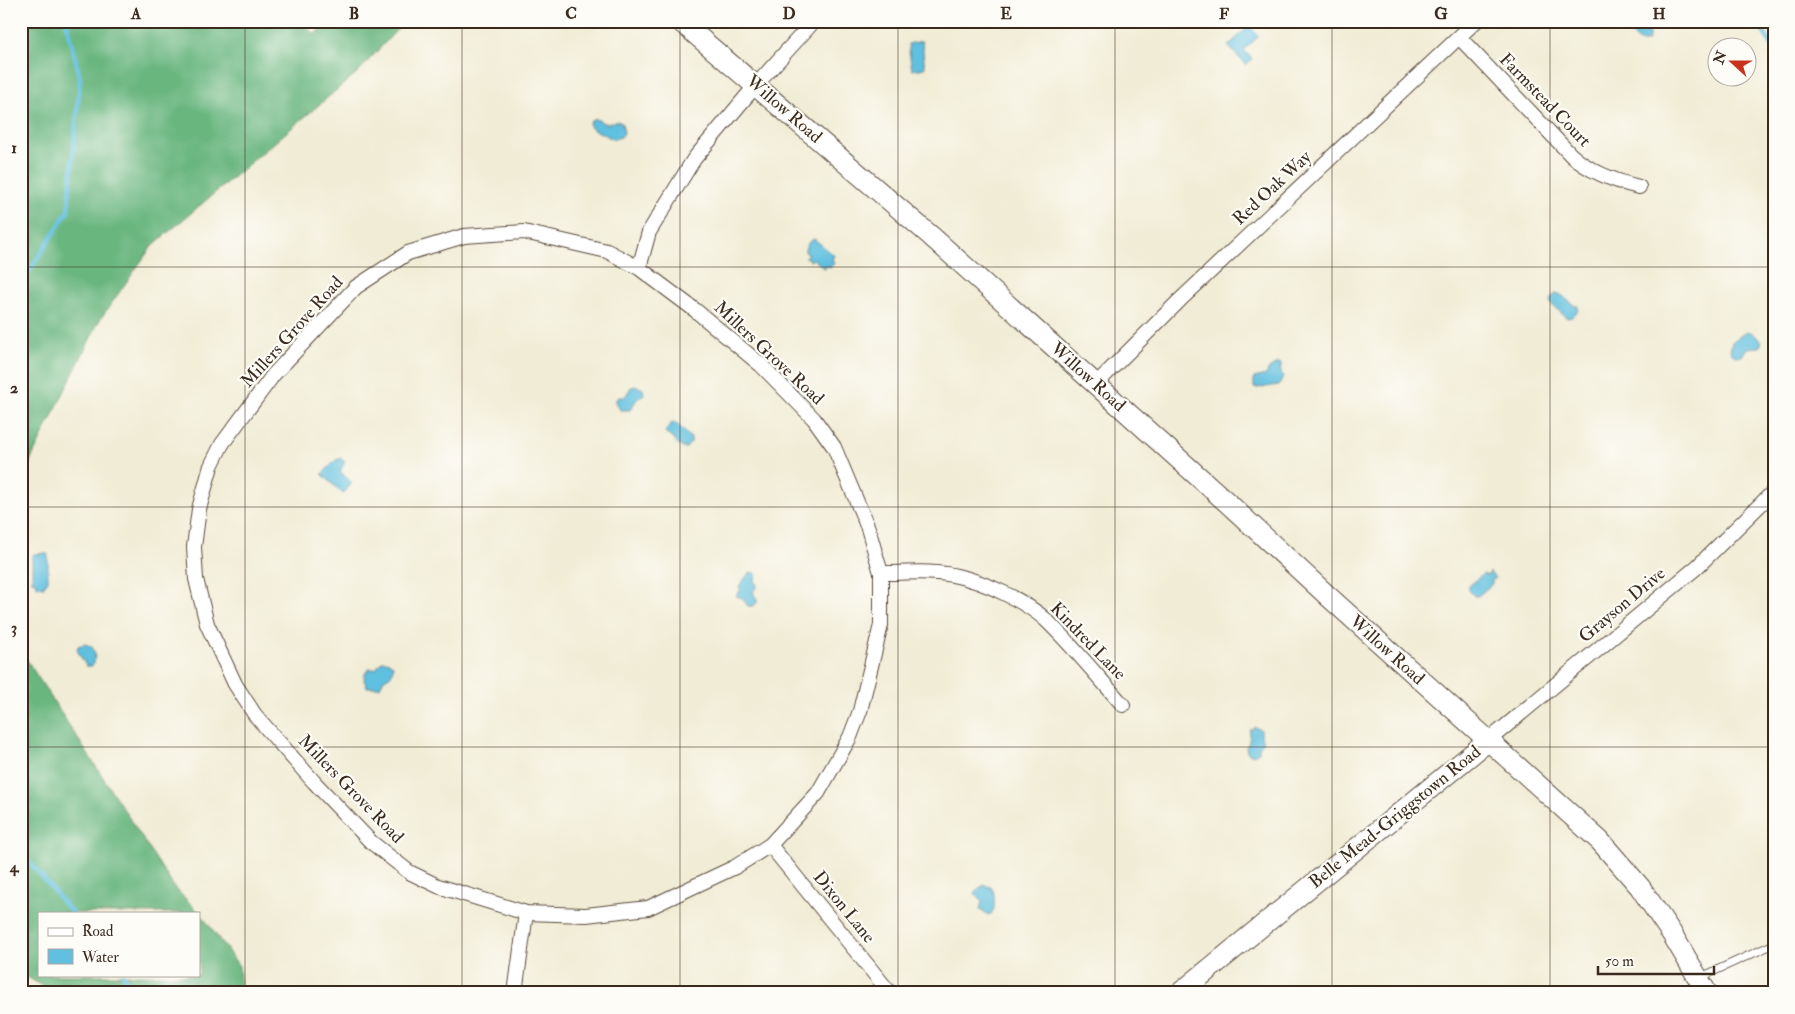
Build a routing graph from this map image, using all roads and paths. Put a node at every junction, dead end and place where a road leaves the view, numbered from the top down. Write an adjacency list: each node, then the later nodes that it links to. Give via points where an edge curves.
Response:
1 (680, 21): 5 (street, Willow Road)
2 (814, 21): 5 (street)
3 (1476, 21): 4 (street, Red Oak Way)
4 (1459, 37): 6 (street, Farmstead Court, via 1570,155 1582,165 1616,181); 8 (street, Red Oak Way, via 1180,300)
5 (756, 85): 7 (street, via 694,159 649,232); 8 (street, Willow Road)
6 (1639, 187)
7 (639, 268): 10 (street, Millers Grove Road, via 754,359 814,420 834,447 868,528); 14 (street, Millers Grove Road, via 607,251 524,232 464,236 408,253 356,287 274,374 222,444 199,509 194,547 196,579 207,624 235,684 255,715 371,842 409,872 438,886)
8 (1096, 384): 12 (street, Willow Road)
9 (1774, 491): 12 (street, Grayson Drive, via 1697,568)
10 (881, 573): 11 (street, Kindred Lane, via 957,576 1006,593 1045,619); 13 (street, Millers Grove Road, via 881,625 860,711 850,737 818,793)
11 (1124, 705)
12 (1489, 740): 16 (street, Belle Mead-Griggstown Road, via 1600,841 1640,887); 17 (street, Belle Mead-Griggstown Road)
13 (770, 845): 14 (street, Millers Grove Road, via 735,867 648,908 586,915); 19 (street, Dixon Lane)
14 (526, 913): 18 (street)
15 (1774, 944): 16 (lane)
16 (1703, 986)
17 (1186, 991)
18 (515, 993)
19 (890, 993)

